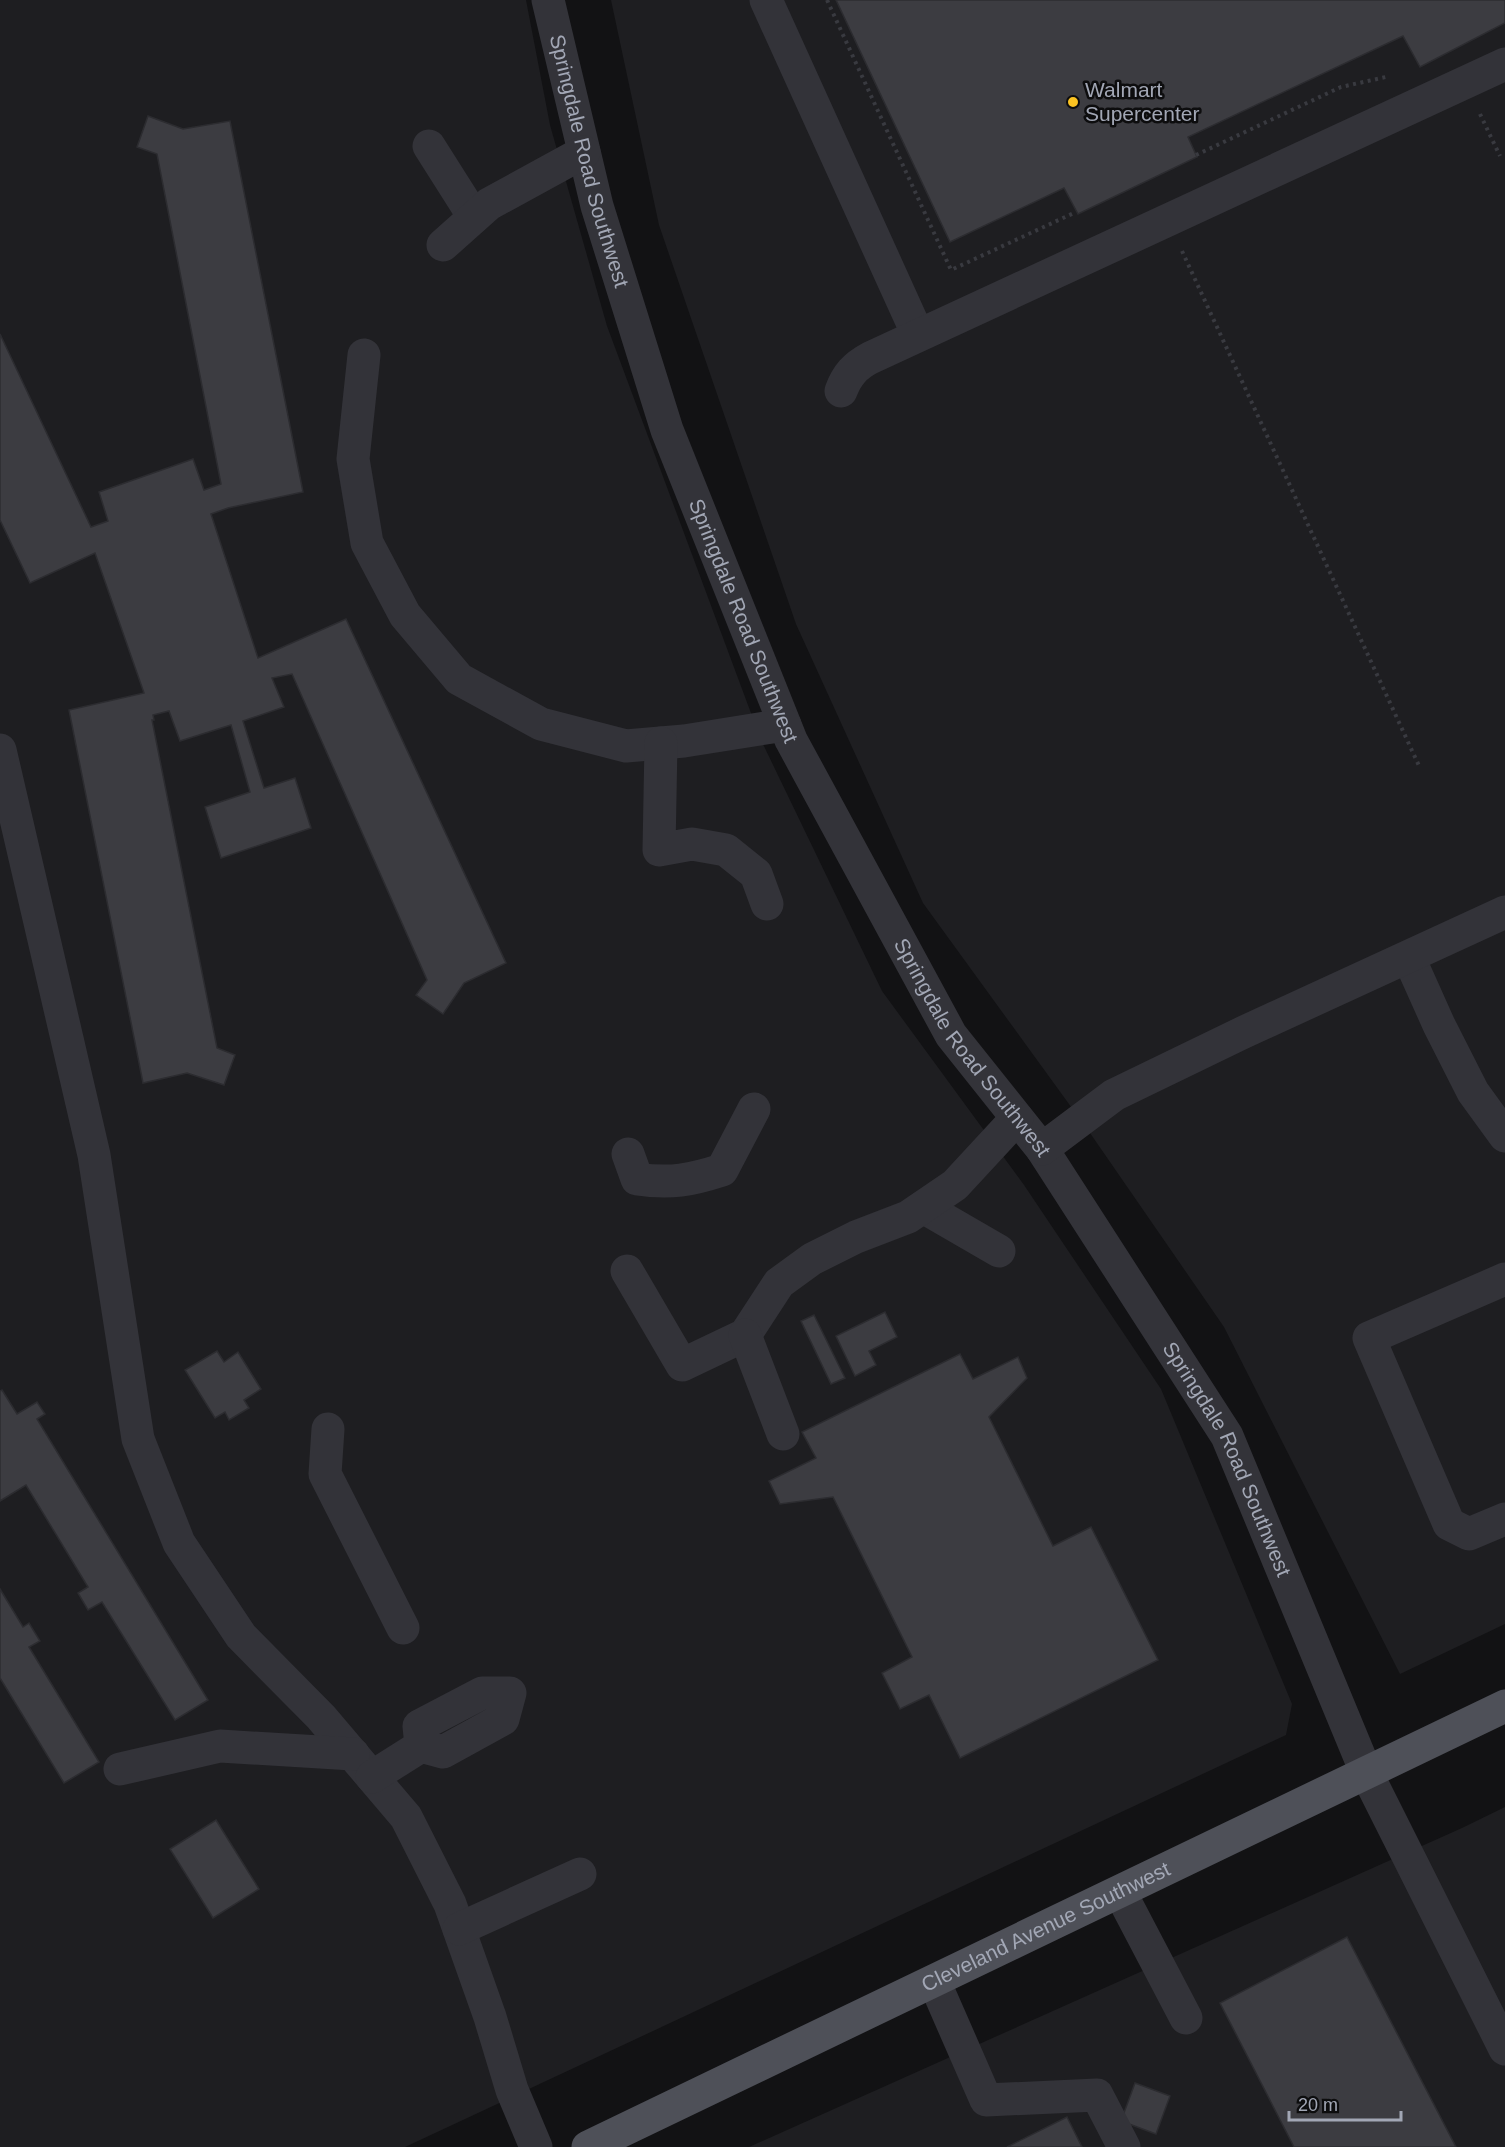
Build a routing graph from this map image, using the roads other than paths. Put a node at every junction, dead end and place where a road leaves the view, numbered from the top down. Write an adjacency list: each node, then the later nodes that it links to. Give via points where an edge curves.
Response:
1 (548, 0): 5 (street, Springdale Road Southwest)
2 (766, 0): 8 (street)
3 (1505, 64): 8 (street)
4 (429, 146): 6 (street)
5 (584, 152): 6 (street, via 489,204); 11 (street, Springdale Road Southwest, via 667,430)
6 (474, 217): 7 (street)
7 (443, 245)
8 (918, 336): 10 (street, via 861,363 846,378)
9 (364, 354): 12 (street, via 353,459 367,543 405,615 459,679 541,724 626,746)
10 (841, 391)
11 (785, 724): 12 (street); 18 (street, Springdale Road Southwest, via 951,1035)
12 (661, 743): 14 (street, via 659,850 692,843 726,850 756,874)
13 (0, 750): 33 (street, via 94,1155 138,1439 179,1544 241,1636 321,1717)
14 (766, 904)
15 (1505, 912): 16 (street)
16 (1409, 958): 19 (street, via 1473,1092); 20 (street, via 1114,1095)
17 (754, 1109): 21 (street, via 722,1170 695,1179 638,1179)
18 (1017, 1118): 20 (street, Springdale Road Southwest); 22 (street, via 955,1185)
19 (1505, 1136)
20 (1042, 1149): 35 (street, Springdale Road Southwest, via 1227,1437)
21 (628, 1154)
22 (923, 1207): 23 (street); 26 (street, via 812,1259 795,1271 779,1283)
23 (999, 1251)
24 (627, 1271): 26 (street, via 682,1365)
25 (1505, 1279): 29 (street, via 1369,1338 1449,1524 1469,1534)
26 (745, 1335): 28 (street)
27 (327, 1429): 30 (street, via 325,1474)
28 (783, 1434)
29 (1505, 1519)
30 (403, 1628)
31 (1505, 1706): 35 (main road, Cleveland Avenue Southwest)
32 (421, 1746): 33 (street)
33 (362, 1766): 34 (street, via 219,1746); 38 (street, via 406,1817)
34 (120, 1769)
35 (1366, 1772): 37 (main road, Cleveland Avenue Southwest); 41 (street, Springdale Road Southwest)
36 (580, 1874): 38 (street)
37 (1120, 1892): 39 (main road, Cleveland Avenue Southwest); 40 (street)
38 (459, 1929): 43 (street, via 512,2090)
39 (934, 1981): 42 (main road, Cleveland Avenue Southwest); 45 (street, via 986,2100 1097,2095)
40 (1186, 2018)
41 (1505, 2049)
42 (629, 2138): 44 (main road, Cleveland Avenue Southwest)
43 (536, 2147)
44 (588, 2147)
45 (1124, 2147)

